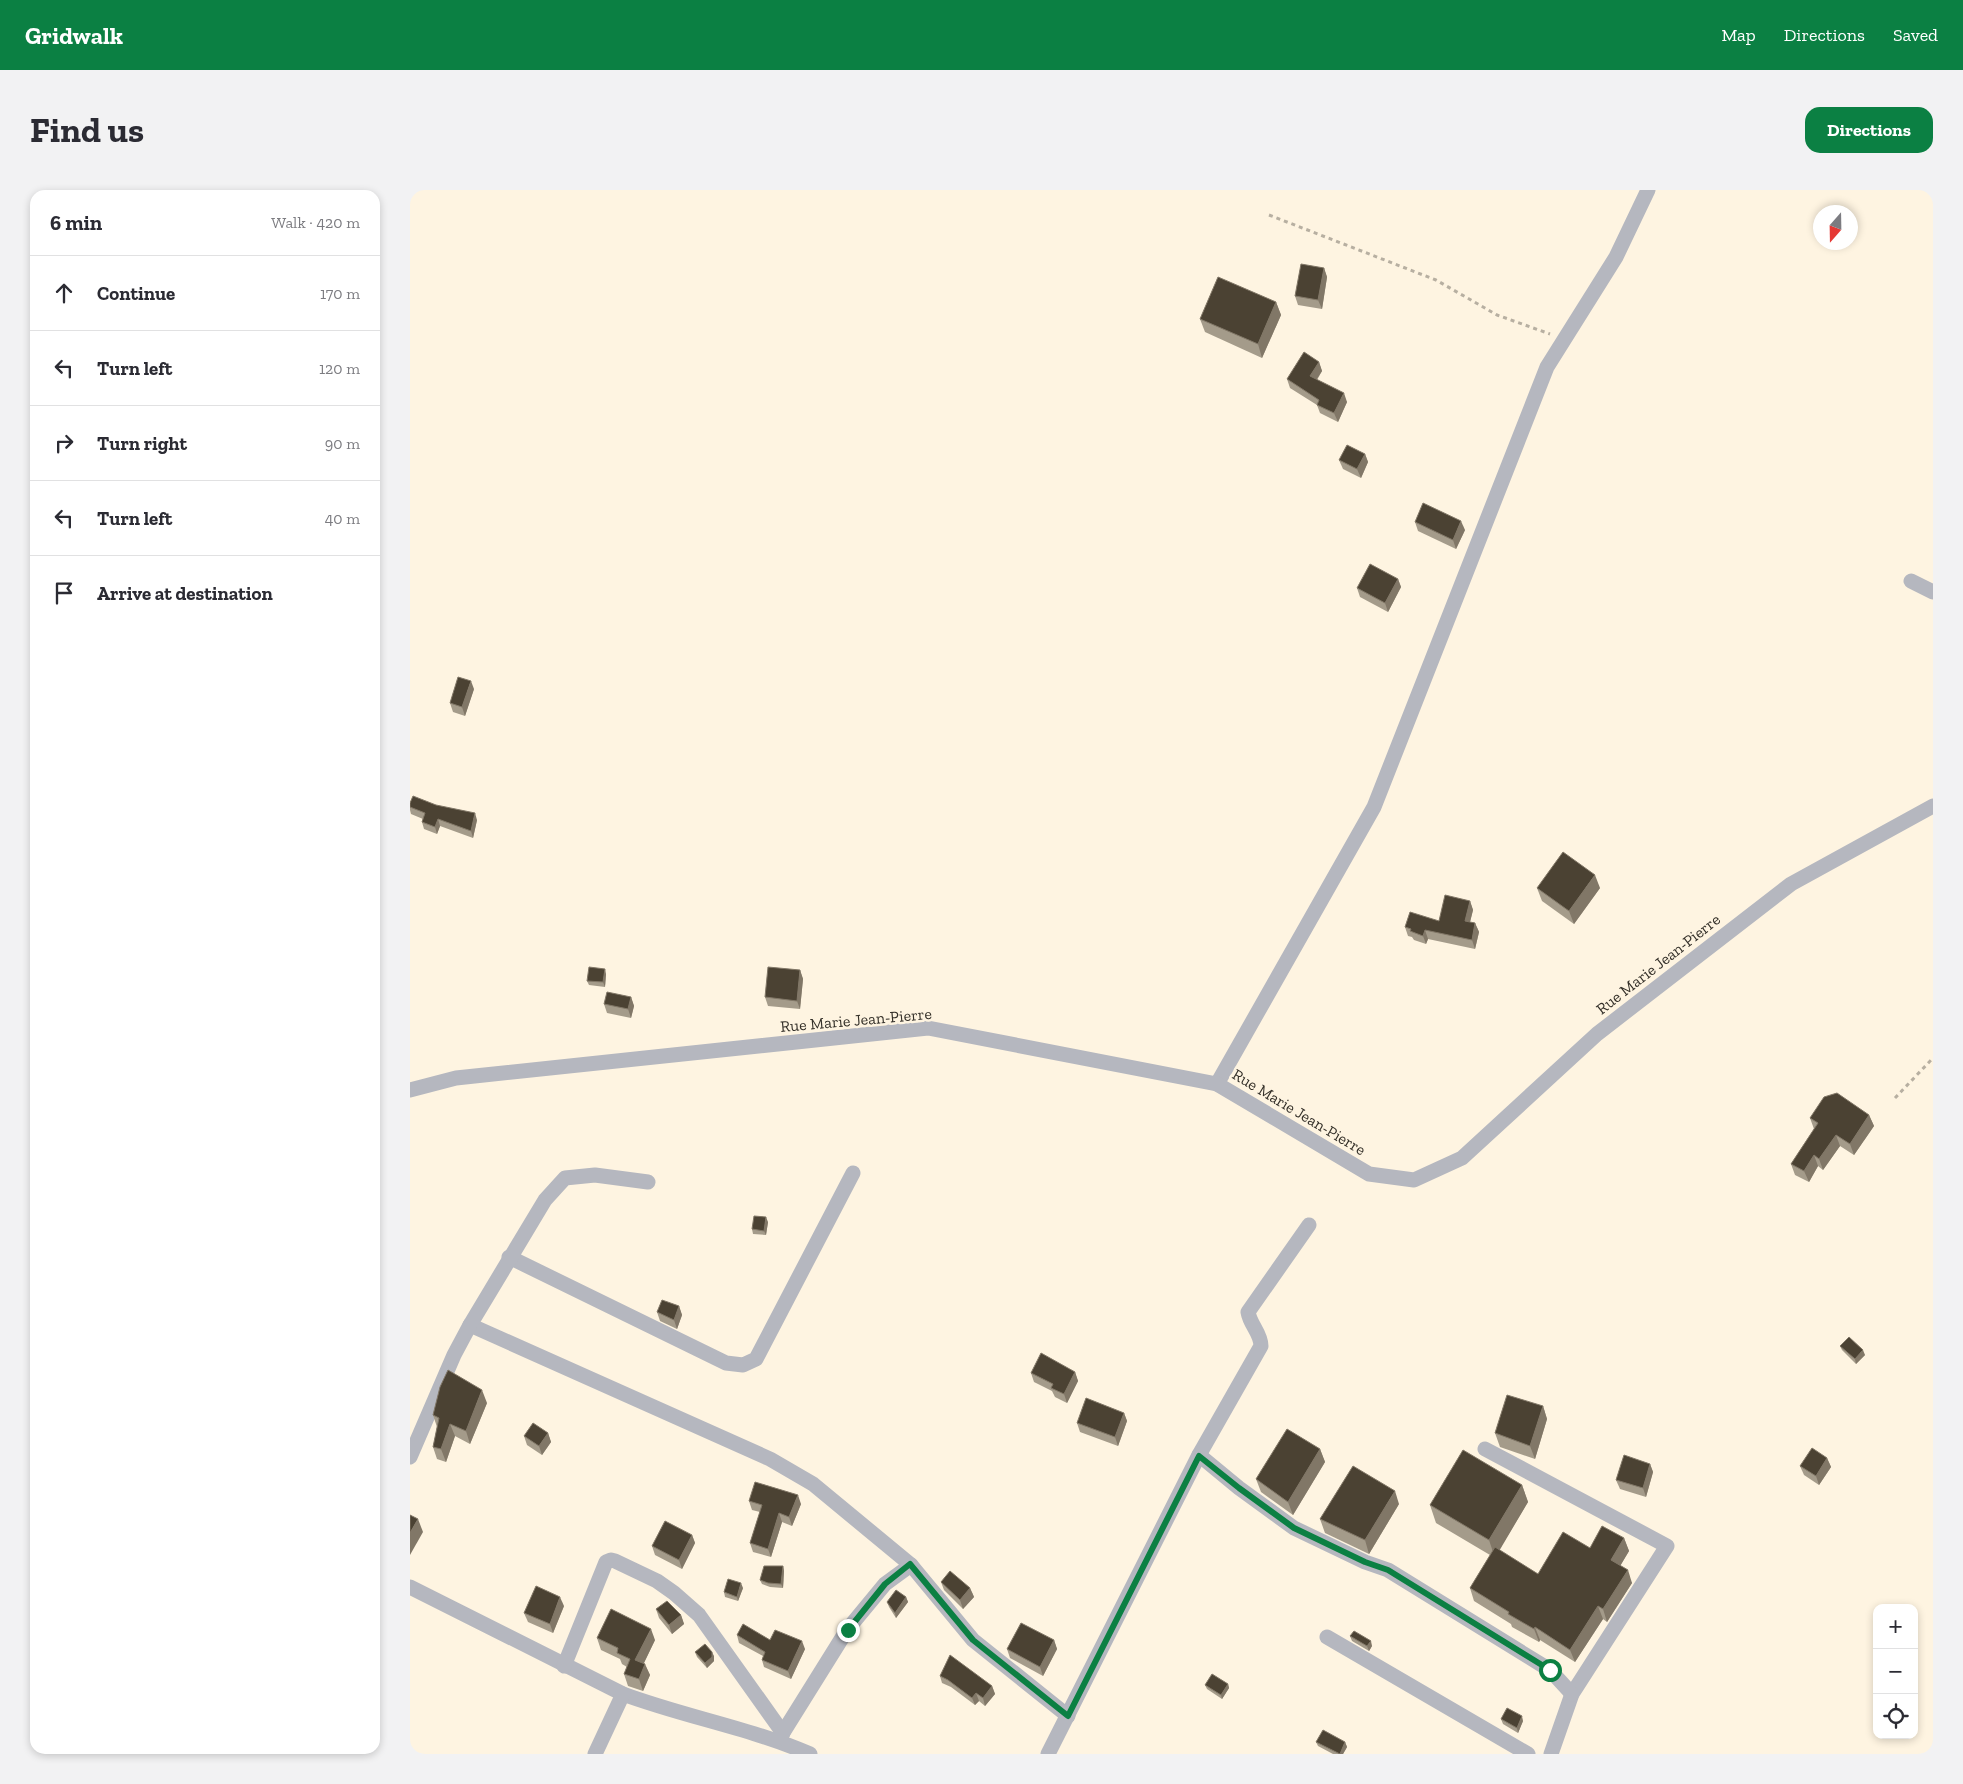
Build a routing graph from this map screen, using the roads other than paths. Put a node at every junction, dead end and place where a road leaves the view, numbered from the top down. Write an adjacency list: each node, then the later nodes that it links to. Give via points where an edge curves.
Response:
1 (1648, 190): 5 (street, via 1616,257 1547,367 1374,807)
2 (1911, 581): 3 (street)
3 (1933, 592)
4 (1933, 806): 5 (street, Rue Marie Jean-Pierre, via 1791,884 1597,1034 1462,1158 1414,1180 1369,1174)
5 (1217, 1084): 6 (street, Rue Marie Jean-Pierre, via 928,1028 456,1078)
6 (410, 1090)
7 (853, 1173): 10 (street, via 756,1359 742,1365 726,1363)
8 (648, 1182): 10 (street, via 595,1175 565,1178 544,1200)
9 (1309, 1225): 13 (street, via 1248,1312 1249,1320 1261,1338 1261,1346)
10 (509, 1257): 11 (street)
11 (470, 1325): 14 (street); 15 (street, via 770,1459 813,1484)
12 (1485, 1449): 20 (street, via 1667,1546)
13 (1199, 1456): 20 (street, via 1294,1528 1388,1570 1550,1670); 21 (street)
14 (410, 1457)
15 (910, 1564): 21 (street, via 973,1640); 22 (street, via 885,1584 848,1630)
16 (410, 1587): 18 (street)
17 (1327, 1636): 26 (street)
18 (564, 1666): 19 (street); 22 (street, via 606,1562 615,1561 656,1581 699,1615)
19 (623, 1694): 22 (street, via 660,1708); 23 (street)
20 (1572, 1694): 27 (street)
21 (1068, 1716): 25 (street)
22 (781, 1736): 24 (street)
23 (595, 1754)
24 (810, 1754)
25 (1048, 1754)
26 (1528, 1754)
27 (1551, 1754)

